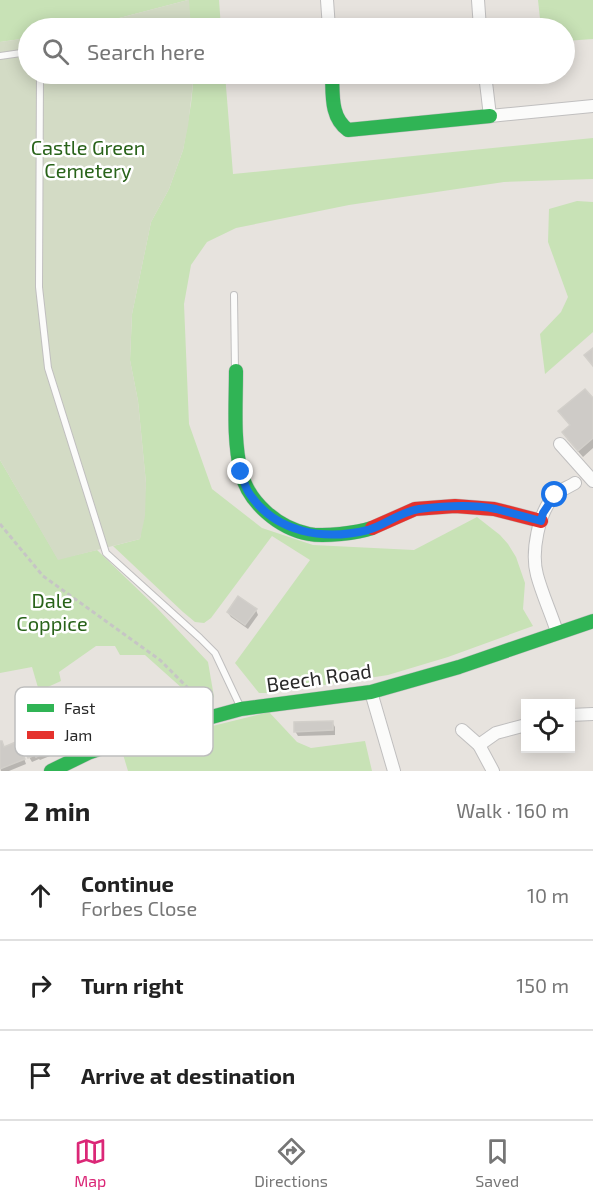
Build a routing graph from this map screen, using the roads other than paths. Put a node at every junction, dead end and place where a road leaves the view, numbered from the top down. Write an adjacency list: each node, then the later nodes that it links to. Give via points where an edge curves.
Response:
1 (327, 0): 3 (street)
2 (478, 0): 4 (street)
3 (328, 18)
4 (479, 18)
5 (18, 53): 6 (lane)
6 (0, 56)
7 (40, 84): 21 (lane, via 39,287 48,368 106,553 215,653)
8 (333, 84): 11 (street, via 337,121 348,130)
9 (486, 84): 11 (street)
10 (593, 106): 11 (street)
11 (490, 116)
12 (234, 295): 13 (lane)
13 (236, 371): 17 (street, via 241,472 248,492 282,524 309,534 344,534 370,529 416,509 455,506 494,509)
14 (560, 444): 15 (street)
15 (593, 481)
16 (575, 483): 17 (street, via 555,495)
17 (541, 521): 19 (street, via 536,573)
18 (593, 621): 19 (street, Beech Road)
19 (557, 632): 20 (street, Beech Road, via 459,667)
20 (371, 692): 21 (street, Beech Road); 30 (street)
21 (241, 709): 24 (street, Beech Road)
22 (593, 714): 23 (street)
23 (575, 715)
24 (213, 716)
25 (521, 725): 27 (street, via 496,733)
26 (462, 730): 27 (street)
27 (479, 745): 31 (street)
28 (82, 756): 29 (street, Beech Road)
29 (51, 771)
30 (394, 771)
31 (493, 771)

